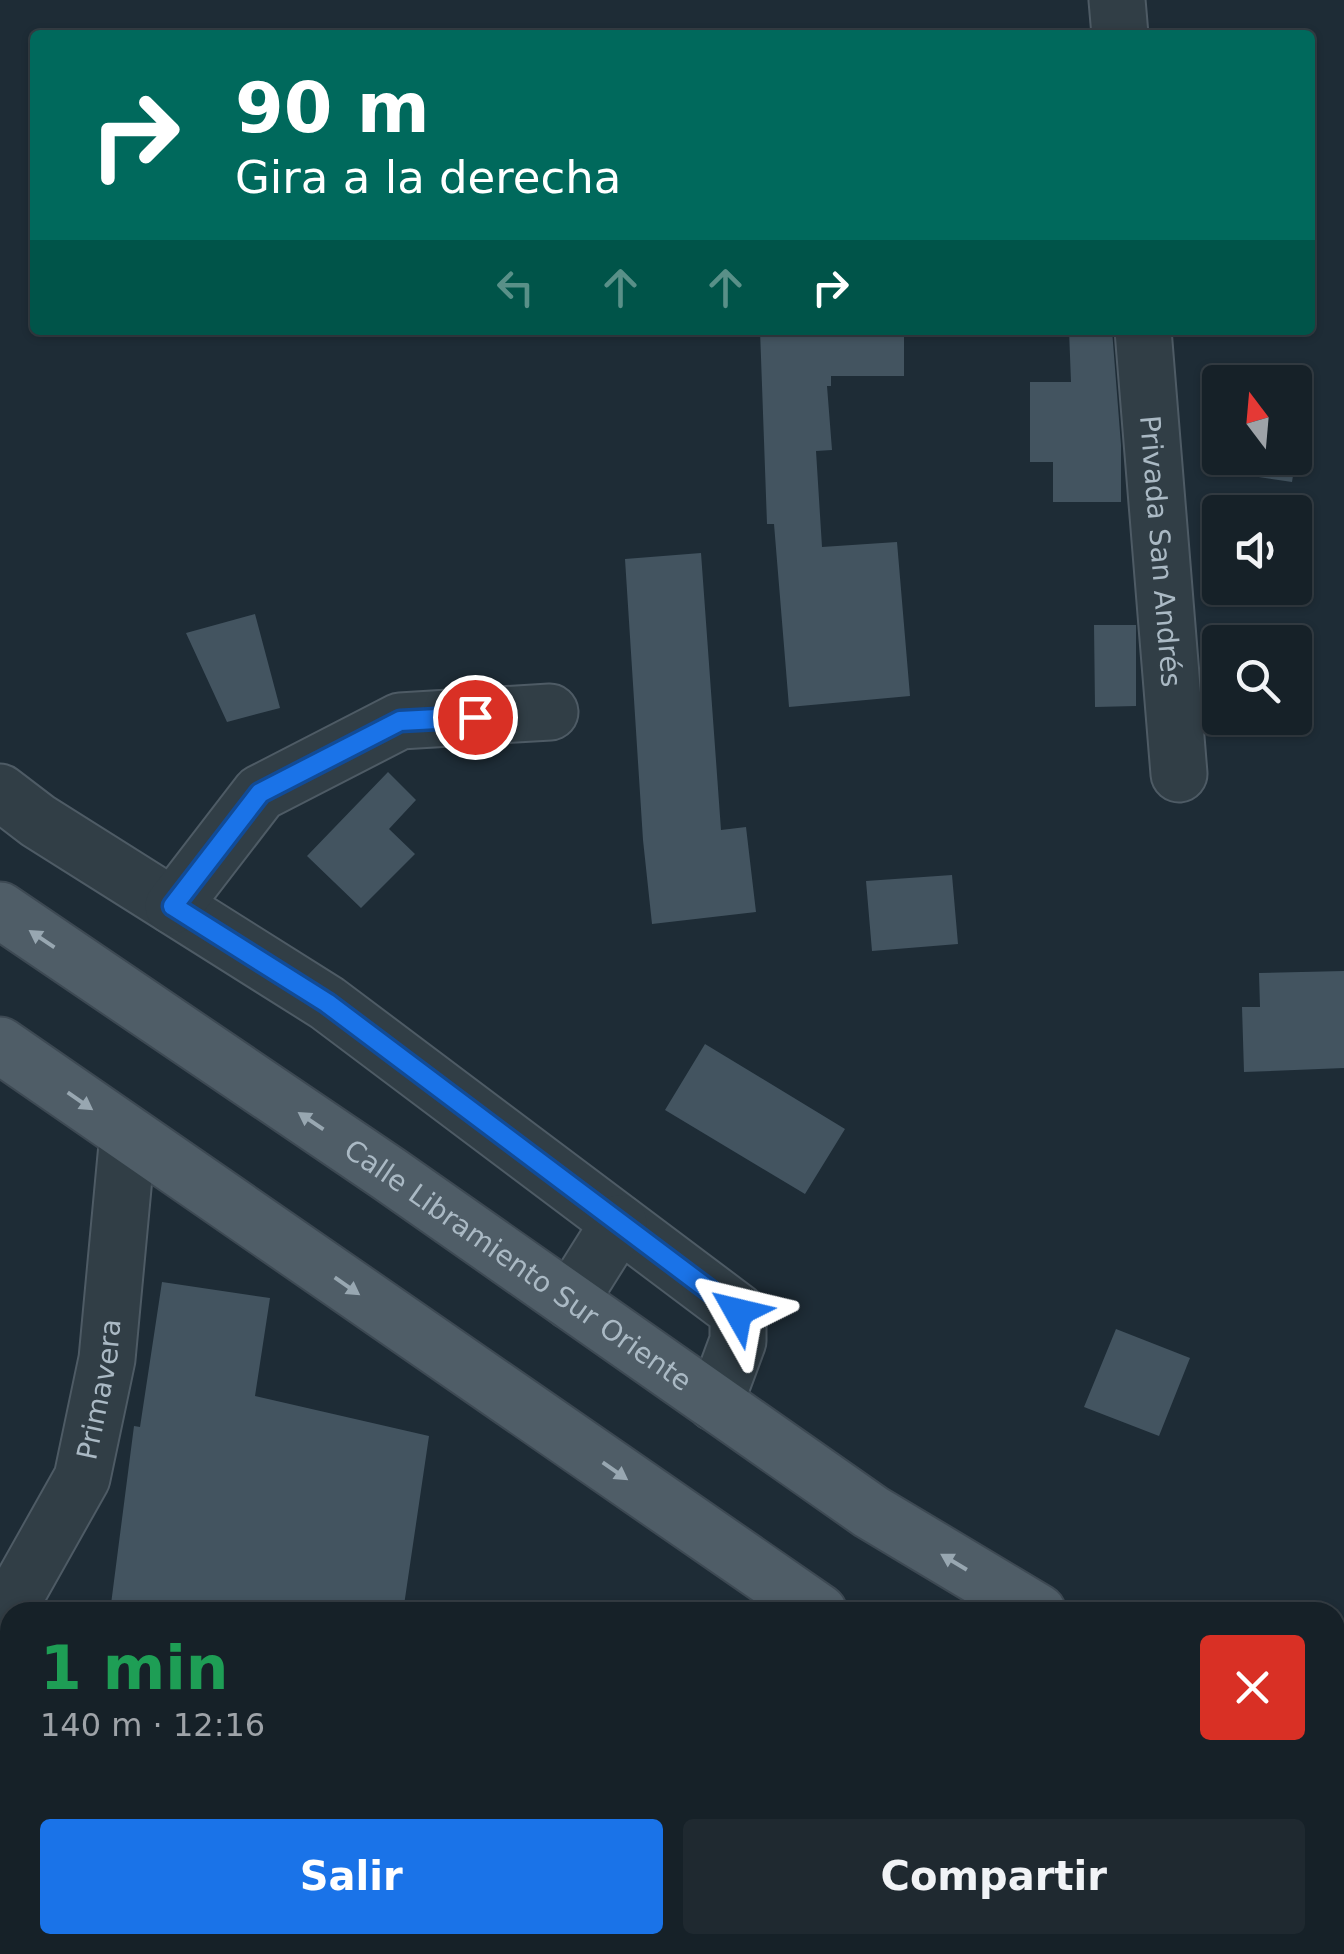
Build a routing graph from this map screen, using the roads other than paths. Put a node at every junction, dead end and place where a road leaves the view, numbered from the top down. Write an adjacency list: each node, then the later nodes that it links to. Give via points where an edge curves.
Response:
1 (1117, 0): 2 (street)
2 (1120, 30)
3 (1143, 335): 5 (street, Privada San Andrés)
4 (550, 712): 7 (street, via 400,721 260,793)
5 (1178, 774)
6 (0, 792): 7 (street)
7 (173, 906): 11 (street, via 327,1003)
8 (0, 910): 12 (main road, Calle Libramiento Sur Oriente, one-way to 8)
9 (0, 1045): 10 (main road, one-way to 10)
10 (128, 1134): 14 (street, Primavera, via 107,1359 82,1478); 15 (main road, one-way to 15)
11 (618, 1222): 12 (street); 13 (street, via 738,1312 738,1341)
12 (570, 1300): 13 (main road, Calle Libramiento Sur Oriente)
13 (715, 1403): 16 (main road, Calle Libramiento Sur Oriente, one-way to 13, via 871,1512)
14 (12, 1602)
15 (805, 1602)
16 (1021, 1602)

